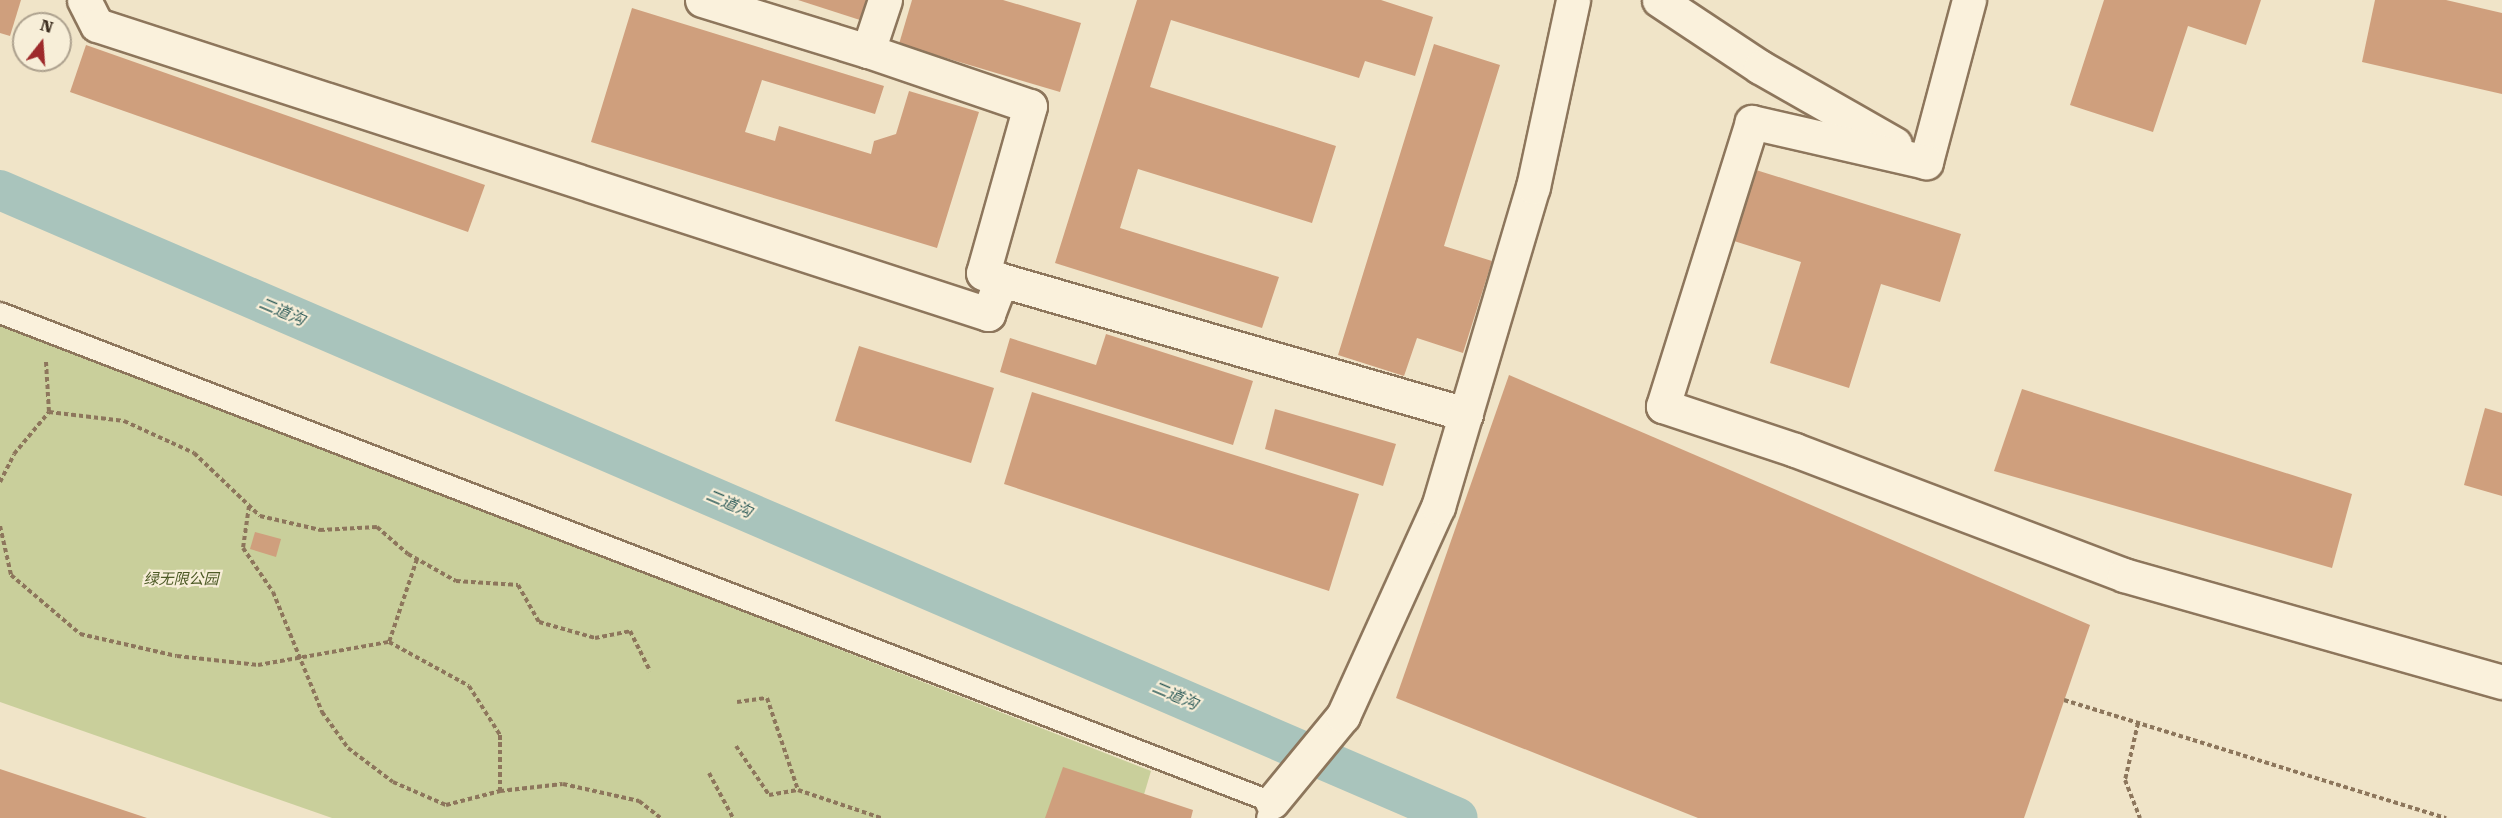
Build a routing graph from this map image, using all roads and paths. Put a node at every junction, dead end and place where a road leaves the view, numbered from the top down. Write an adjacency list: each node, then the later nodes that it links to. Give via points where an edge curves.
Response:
1 (84, 0): 9 (street, via 97,24 988,314)
2 (702, 0): 7 (street)
3 (885, 0): 7 (street)
4 (1573, 0): 13 (street, via 1533,187)
5 (1659, 0): 8 (street, via 1760,67)
6 (1969, 0): 8 (street)
7 (868, 51): 9 (street, via 1030,106 983,273)
8 (1926, 162): 21 (street, via 1752,122 1663,406 1795,450 2124,575)
9 (1001, 280): 13 (street)
10 (0, 312): 11 (lane)
11 (44, 329): 12 (path); 29 (lane)
12 (50, 412): 14 (path, via 14,454); 15 (path, via 124,421 194,453)
13 (1466, 414): 29 (street, via 1438,507 1343,716)
14 (0, 483)
15 (249, 505): 17 (path, via 260,516 320,530 377,527); 19 (path, via 243,548 273,592)
16 (0, 526): 19 (path, via 11,575 80,634 177,656 258,665)
17 (417, 560): 18 (path); 20 (path, via 456,581 518,585 539,622 595,638 630,631)
18 (389, 642): 19 (path); 28 (path, via 469,686 500,735)
19 (302, 657): 28 (path, via 322,712 348,748 393,782 446,805)
20 (650, 671)
21 (2502, 682)
22 (2064, 700): 24 (path)
23 (737, 702): 27 (path, via 767,698)
24 (2138, 723): 33 (path, via 2125,780); 34 (path)
25 (736, 747): 27 (path, via 769,795)
26 (710, 773): 31 (path)
27 (798, 790): 32 (path)
28 (500, 791): 30 (path, via 563,784 639,801)
29 (1271, 806)
30 (661, 818)
31 (733, 818)
32 (881, 818)
33 (2140, 818)
34 (2446, 818)

